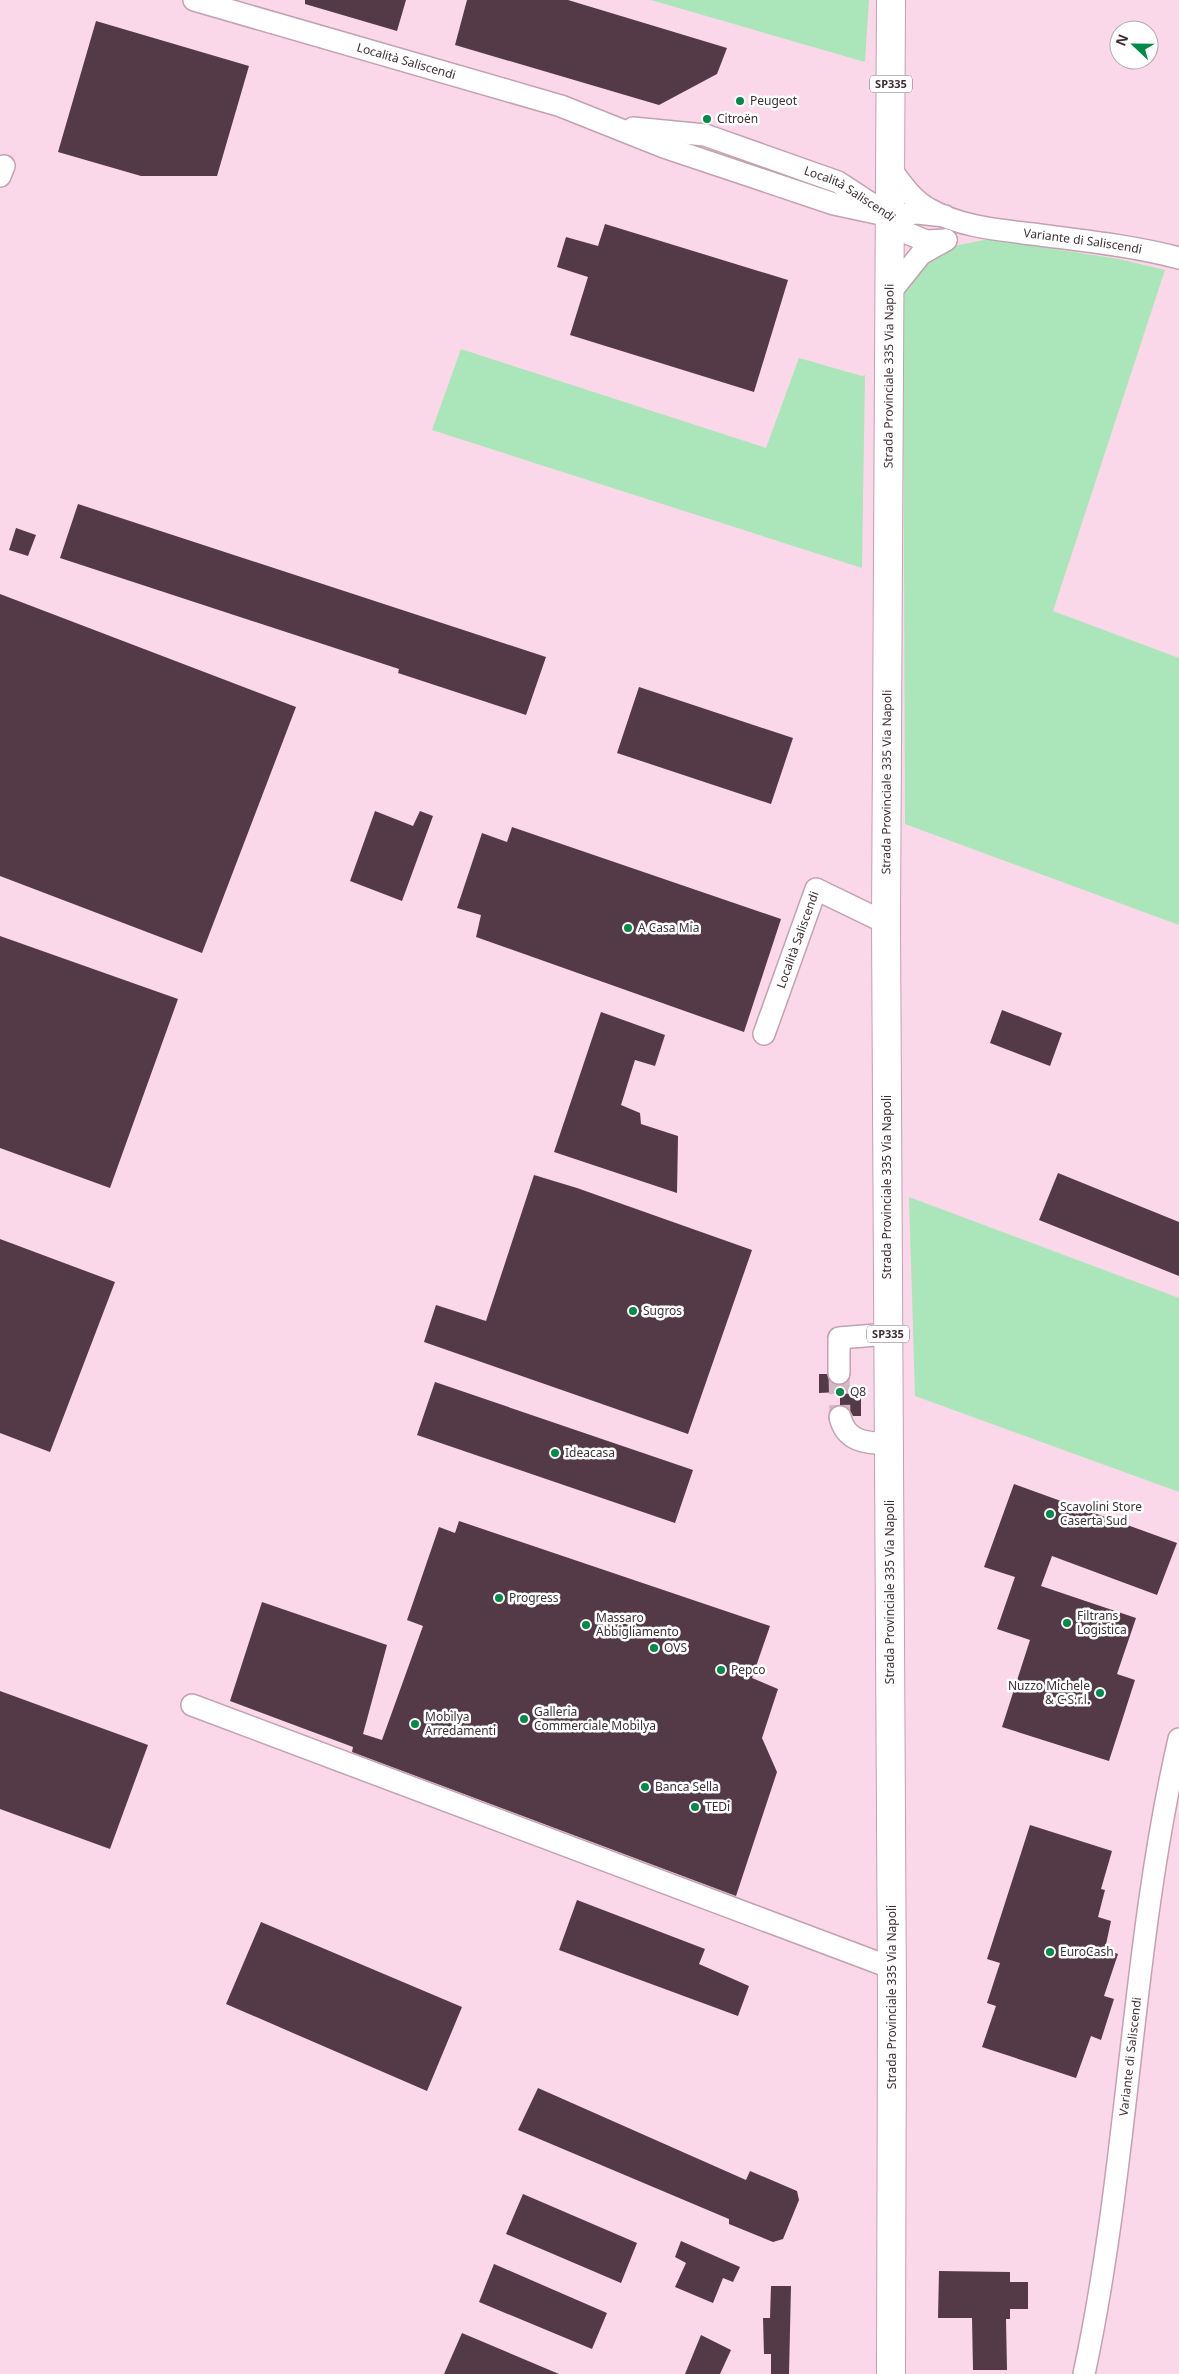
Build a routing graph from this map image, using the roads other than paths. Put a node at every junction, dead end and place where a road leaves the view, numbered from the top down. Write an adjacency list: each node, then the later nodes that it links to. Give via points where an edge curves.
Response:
1 (194, 0): 4 (street, Località Saliscendi, via 561,106 618,127 705,135 838,182)
2 (891, 0): 3 (main road, Strada Provinciale 335 Via Napoli / SP335)
3 (890, 168): 4 (main road, Strada Provinciale 335 Via Napoli / SP335); 5 (street, via 915,199)
4 (890, 216): 5 (street, via 917,213); 7 (street, Località Saliscendi, via 907,233 926,240); 9 (main road, Strada Provinciale 335 Via Napoli / SP335)
5 (945, 216): 6 (street)
6 (985, 228): 7 (street); 8 (street, Variante di Saliscendi, via 1120,245)
7 (946, 240): 9 (street, via 921,254)
8 (1179, 258)
9 (888, 294): 10 (main road, Strada Provinciale 335 Via Napoli / SP335)
10 (886, 923): 11 (street, Località Saliscendi, via 816,889); 12 (main road, Strada Provinciale 335 Via Napoli / SP335)
11 (764, 1034)
12 (888, 1334): 13 (street, via 839,1338); 15 (main road, Strada Provinciale 335 Via Napoli / SP335)
13 (839, 1374)
14 (840, 1417): 15 (street, via 850,1436 864,1443)
15 (889, 1444): 18 (main road, Strada Provinciale 335 Via Napoli / SP335)
16 (192, 1706): 18 (street)
17 (1179, 1739): 20 (street, Variante di Saliscendi, via 1146,1927 1116,2185)
18 (892, 1968): 19 (main road, Strada Provinciale 335 Via Napoli / SP335)
19 (891, 2374)
20 (1084, 2374)

